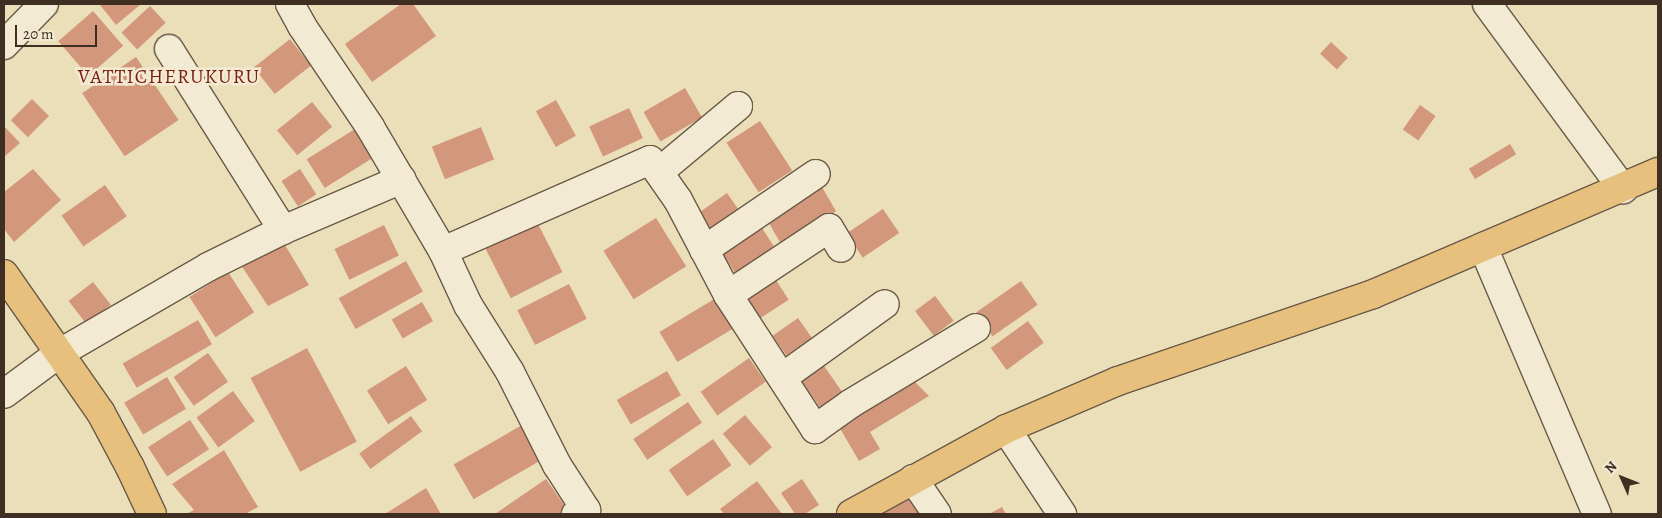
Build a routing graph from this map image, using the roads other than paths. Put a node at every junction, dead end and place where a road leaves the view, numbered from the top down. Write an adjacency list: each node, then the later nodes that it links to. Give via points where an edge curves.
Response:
1 (44, 4): 4 (street)
2 (290, 4): 10 (street)
3 (1487, 4): 11 (street)
4 (4, 45)
5 (169, 49): 12 (street)
6 (738, 106): 7 (street)
7 (659, 172): 15 (street); 16 (street, via 650,160)
8 (1658, 172): 11 (main road)
9 (816, 174): 15 (street)
10 (402, 179): 12 (street); 16 (street)
11 (1623, 189): 13 (main road)
12 (283, 230): 21 (street, via 208,267)
13 (1483, 247): 24 (main road, via 1373,294 1118,381); 31 (street)
14 (841, 248): 18 (street, via 830,228)
15 (704, 250): 18 (street)
16 (443, 251): 27 (street, via 468,305 510,372 557,465 586,510)
17 (4, 274): 21 (main road)
18 (728, 295): 22 (street)
19 (886, 304): 22 (street)
20 (976, 328): 22 (street, via 850,404 815,429)
21 (58, 354): 23 (street); 26 (main road, via 101,412)
22 (782, 377)
23 (4, 394)
24 (1006, 429): 25 (main road); 30 (street)
25 (913, 479): 28 (main road); 29 (street)
26 (152, 514)
27 (576, 514)
28 (851, 514)
29 (937, 514)
30 (1062, 514)
31 (1597, 514)

